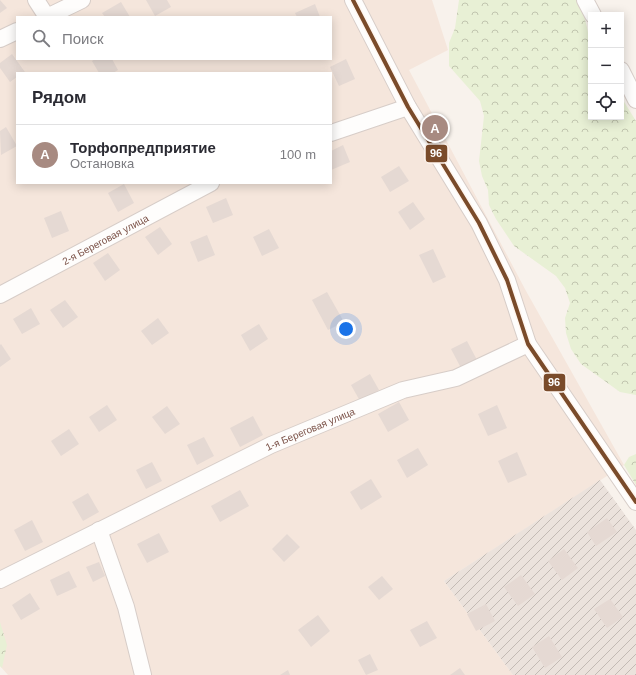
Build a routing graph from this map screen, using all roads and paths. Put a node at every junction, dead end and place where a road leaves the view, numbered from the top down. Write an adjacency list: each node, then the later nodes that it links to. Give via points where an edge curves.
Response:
1 (36, 0): 6 (street)
2 (82, 0): 7 (street)
3 (353, 0): 12 (street)
4 (585, 0): 5 (street)
5 (591, 12)
6 (46, 16)
7 (49, 16)
8 (16, 31): 9 (street)
9 (0, 38)
10 (624, 76): 11 (street)
11 (636, 100)
12 (408, 107): 13 (street); 16 (street, via 479,222 507,280)
13 (332, 133)
14 (209, 184): 15 (street, 2-я Береговая улица)
15 (0, 295)
16 (528, 344): 17 (street); 18 (street, 1-я Береговая улица, via 456,378 403,390 271,445)
17 (636, 502)
18 (99, 530): 19 (street, 1-я Береговая улица); 20 (street, via 126,608)
19 (0, 580)
20 (144, 675)

